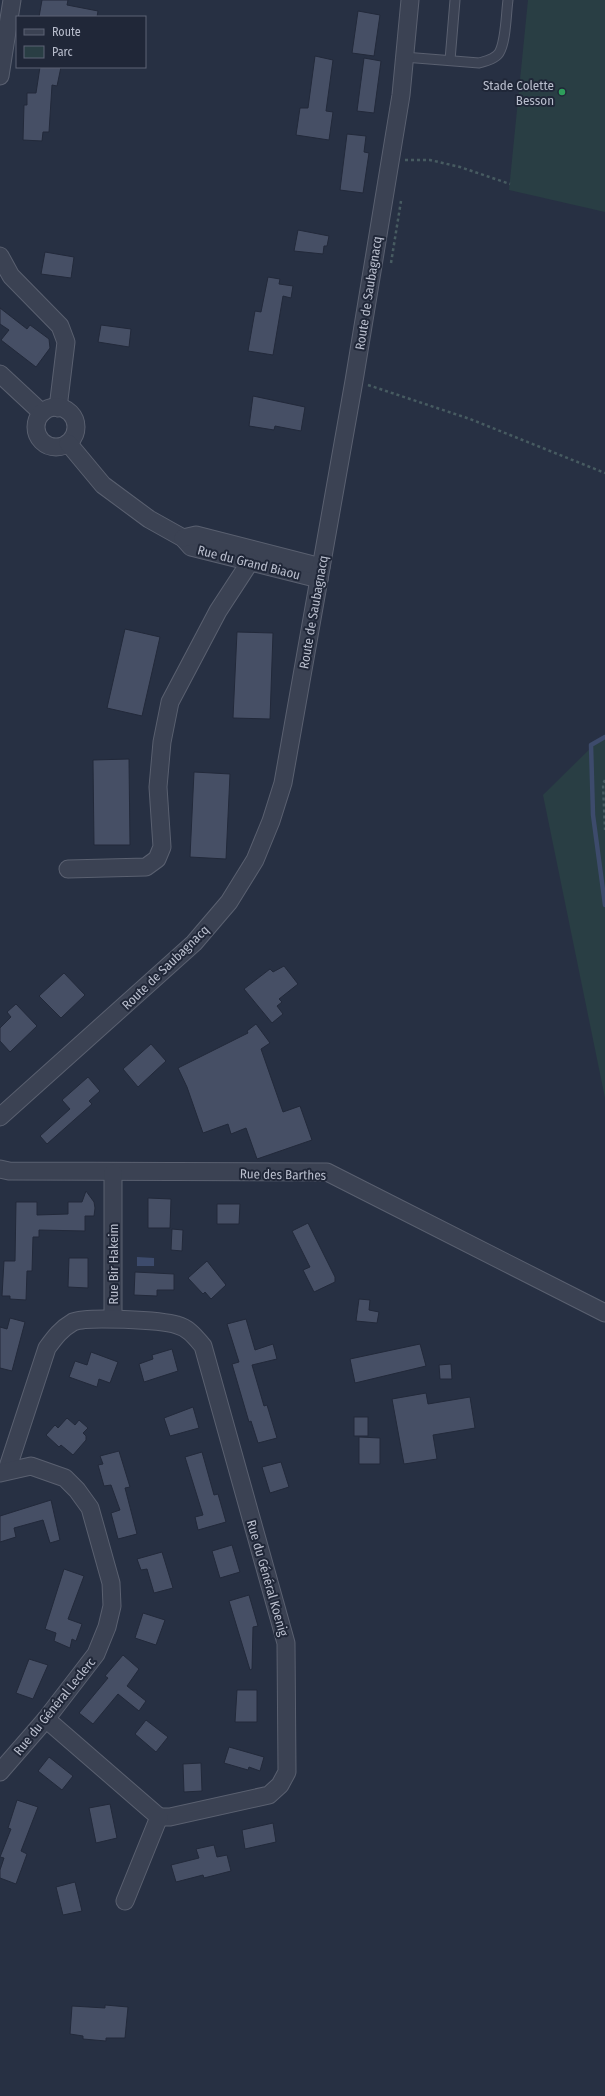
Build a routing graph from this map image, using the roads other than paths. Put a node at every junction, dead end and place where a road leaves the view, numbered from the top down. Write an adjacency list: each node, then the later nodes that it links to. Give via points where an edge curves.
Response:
1 (12, 0): 7 (street)
2 (410, 0): 5 (street, Route de Saubagnacq)
3 (455, 0): 6 (lane)
4 (508, 0): 6 (lane, via 502,44 498,54 491,60 479,63)
5 (404, 56): 6 (lane); 15 (street, Route de Saubagnacq, via 364,382)
6 (450, 60)
7 (0, 76)
8 (0, 256): 10 (street, via 12,276 60,326 66,342)
9 (0, 374): 11 (street)
10 (58, 408): 11 (street); 12 (street, via 70,413 76,425 73,438)
11 (42, 413): 12 (street, via 38,418 36,432 43,443 56,448)
12 (68, 443): 13 (street, Rue du Grand Biaou, via 103,485 149,519)
13 (184, 538): 14 (street, Rue du Grand Biaou, via 191,547); 15 (street, Rue du Grand Biaou, via 196,535)
14 (250, 562): 15 (street, Rue du Grand Biaou); 16 (street, via 214,618 170,702 159,772 162,847 157,859 146,866)
15 (320, 573): 17 (street, Route de Saubagnacq, via 283,783 255,860 229,902 194,943)
16 (68, 869)
17 (0, 1117)
18 (0, 1169): 19 (street, Rue des Barthes)
19 (113, 1173): 20 (street, Rue des Barthes, via 326,1172); 21 (street, Rue Bir Hakeim)
20 (605, 1313)
21 (113, 1318): 22 (street, Rue Bir Hakeim, via 74,1321 57,1332 48,1348); 25 (street, Rue du Général Koenig, via 178,1325 192,1332 203,1346 286,1643 287,1772 280,1785 269,1795 170,1817)
22 (4, 1471): 23 (street, Rue du Général Leclerc, via 30,1466 48,1470 65,1478 90,1508 111,1583 112,1606 96,1654)
23 (46, 1718): 24 (street, Rue du Général Leclerc); 25 (street)
24 (0, 1772)
25 (159, 1817): 26 (street)
26 (125, 1901)

